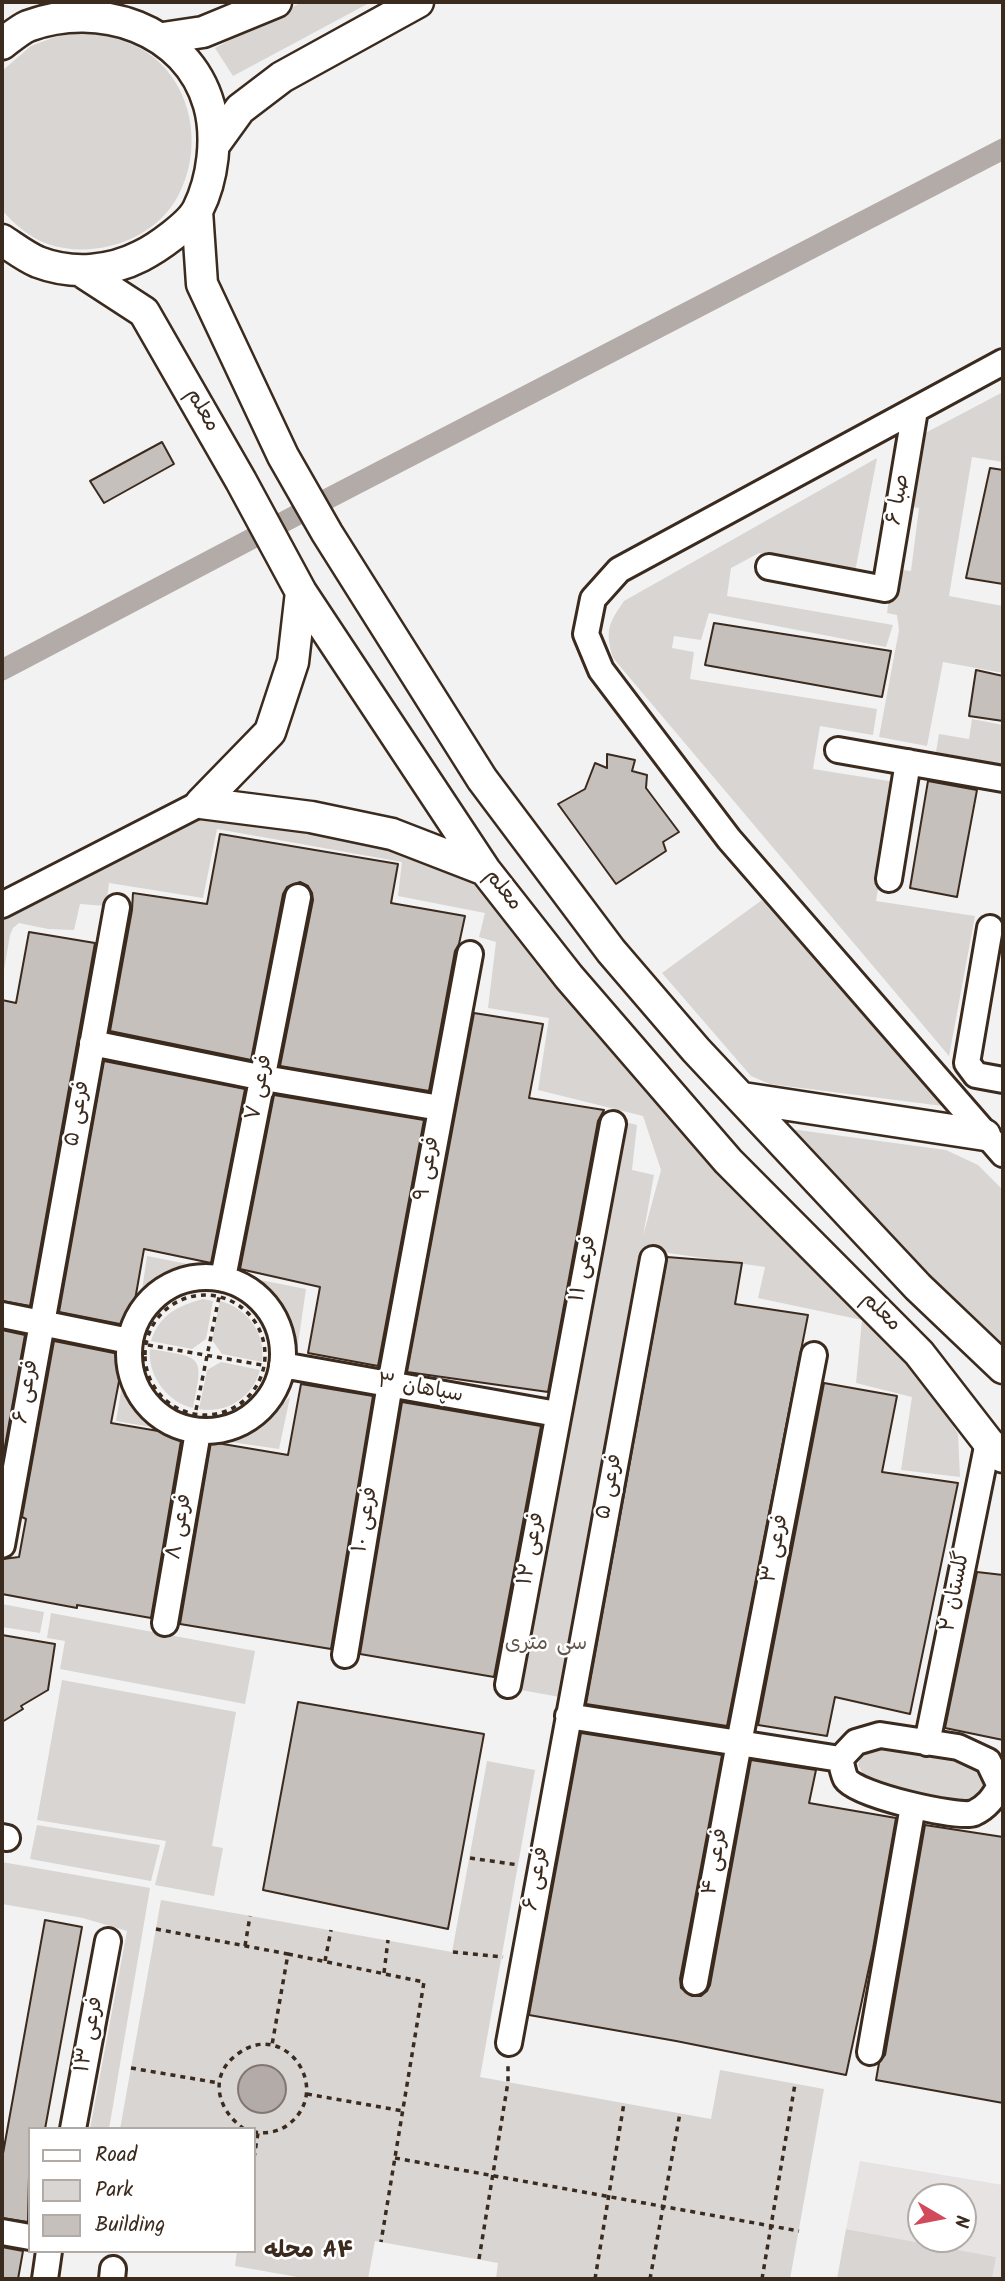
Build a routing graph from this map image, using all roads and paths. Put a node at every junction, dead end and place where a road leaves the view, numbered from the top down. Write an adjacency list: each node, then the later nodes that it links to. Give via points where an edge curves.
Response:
1 (276, 2): 4 (main road, via 203,32)
2 (418, 2): 6 (main road, via 282,77 240,109)
3 (93, 7): 4 (main road); 5 (main road, via 27,26)
4 (163, 38): 6 (main road, via 191,68 209,104)
5 (2, 44)
6 (214, 145): 7 (main road)
7 (197, 211): 11 (main road, via 159,248 122,266); 26 (main road, via 202,284 283,456 482,779)
8 (2, 240): 10 (main road)
9 (2, 256): 10 (main road)
10 (36, 261): 11 (main road)
11 (81, 271): 15 (main road, معلم, via 144,313)
12 (1003, 362): 13 (street)
13 (915, 410): 14 (street, صبا ۶, via 885,589); 35 (street, via 620,570 593,599 586,634 601,670 729,839)
14 (769, 567)
15 (301, 592): 19 (main road, via 293,662 270,732); 20 (main road, معلم)
16 (838, 750): 17 (street)
17 (908, 762): 18 (street); 21 (street)
18 (1003, 779)
19 (201, 803): 20 (main road, via 311,817 393,834); 23 (street)
20 (485, 870): 28 (main road, معلم)
21 (889, 879)
22 (298, 897): 30 (street, فرعی ۷)
23 (2, 905)
24 (117, 906): 29 (street, فرعی ۵)
25 (990, 928): 31 (street, via 967,1063 976,1075)
26 (611, 951): 28 (main road); 32 (main road)
27 (470, 954): 33 (street, فرعی ۹)
28 (569, 977): 48 (main road, معلم, via 728,1161 919,1353)
29 (92, 1043): 30 (street); 39 (street, فرعی ۵)
30 (264, 1077): 33 (street); 37 (street, فرعی ۷)
31 (1003, 1080)
32 (743, 1098): 35 (main road); 44 (main road, via 918,1287)
33 (440, 1108): 45 (street, فرعی ۹)
34 (613, 1124): 46 (street, فرعی ۱۱)
35 (994, 1144)
36 (653, 1259): 53 (street, فرعی ۵)
37 (221, 1287): 40 (path, via 173,1305); 40 (street, via 198,1277 174,1283 153,1297 138,1318); 41 (path); 43 (path, via 258,1326); 43 (street, via 244,1287 262,1301 275,1320 282,1342)
38 (2, 1315): 39 (street)
39 (41, 1322): 40 (street); 49 (street, فرعی ۶)
40 (138, 1343): 41 (path); 47 (path, via 158,1392); 47 (street, via 129,1367 137,1391 152,1411 173,1425)
41 (207, 1355): 43 (path); 47 (path)
42 (814, 1355): 54 (street, فرعی ۳)
43 (273, 1365): 45 (street, سپاهان ۳); 47 (path, via 241,1404); 47 (street, via 275,1388 262,1408 221,1430)
44 (1003, 1368)
45 (390, 1384): 46 (street, سپاهان ۳); 51 (street, فرعی ۱۰)
46 (557, 1414): 52 (street, فرعی ۱۲)
47 (197, 1423): 50 (street, فرعی ۸)
48 (996, 1450): 55 (street, گلستان ۲)
49 (2, 1545)
50 (165, 1623)
51 (345, 1655)
52 (508, 1685)
53 (568, 1716): 54 (street); 60 (street, فرعی ۶)
54 (739, 1743): 56 (street); 72 (street, فرعی ۴)
55 (927, 1743): 56 (street, via 880,1735 856,1742); 57 (street, via 958,1747 988,1762)
56 (840, 1759): 58 (street, via 847,1780 864,1792)
57 (1002, 1786): 58 (street, via 990,1803 972,1814)
58 (912, 1806): 75 (street)
59 (470, 1858): 60 (path)
60 (541, 1868): 69 (street, فرعی ۶)
61 (250, 1916): 66 (path)
62 (156, 1929): 66 (path)
63 (331, 1930): 70 (path)
64 (388, 1940): 71 (path)
65 (108, 1941): 83 (street, فرعی ۱۳)
66 (246, 1946): 68 (path)
67 (453, 1952): 69 (path)
68 (288, 1954): 70 (path); 74 (path)
69 (524, 1959): 73 (street, فرعی ۶)
70 (325, 1961): 71 (path)
71 (384, 1973): 81 (path, via 424,1982)
72 (695, 1982)
73 (509, 2043): 87 (path, via 508,2082)
74 (272, 2045): 77 (path, via 257,2045 232,2057); 79 (path, via 295,2058 307,2081)
75 (870, 2052)
76 (131, 2068): 77 (path)
77 (219, 2083): 84 (path, via 224,2110)
78 (795, 2084): 90 (path)
79 (307, 2094): 81 (path); 85 (path, via 296,2119 272,2132)
80 (624, 2103): 88 (path)
81 (403, 2111): 86 (path)
82 (680, 2113): 89 (path)
83 (73, 2127)
84 (241, 2127)
85 (256, 2132)
86 (395, 2158): 87 (path); 94 (path)
87 (493, 2175): 88 (path); 96 (path)
88 (608, 2196): 89 (path); 98 (path)
89 (662, 2206): 90 (path); 99 (path)
90 (772, 2226): 92 (path); 100 (path)
91 (2, 2231): 93 (street)
92 (799, 2231)
93 (28, 2237)
94 (381, 2242)
95 (49, 2253): 97 (street)
96 (479, 2259)
97 (45, 2279)
98 (595, 2279)
99 (650, 2279)
100 (762, 2279)

